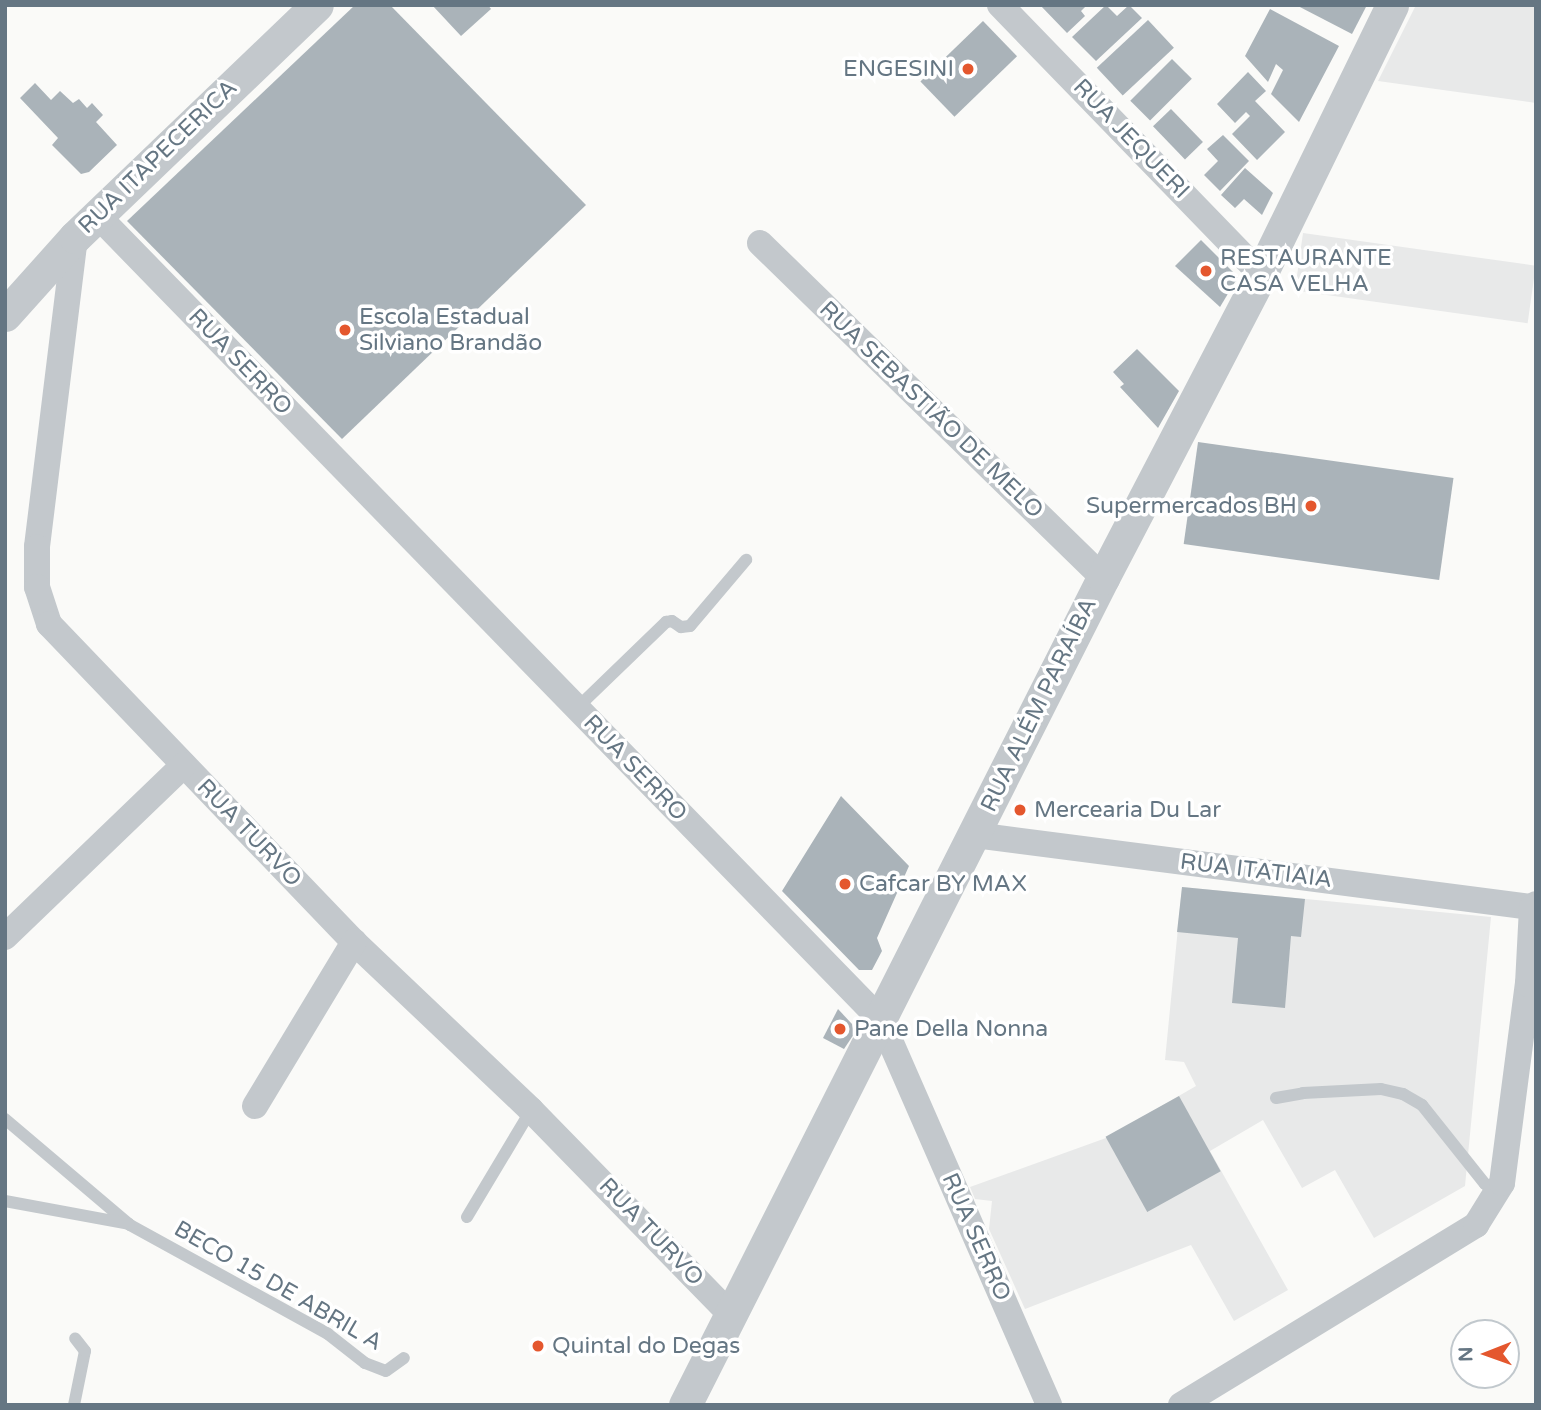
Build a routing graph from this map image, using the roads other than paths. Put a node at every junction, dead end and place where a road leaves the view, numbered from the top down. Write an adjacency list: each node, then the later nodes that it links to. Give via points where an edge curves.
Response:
1 (317, 5): 4 (street, RUA ITAPECERICA)
2 (1000, 5): 6 (street, RUA JEQUERI)
3 (1392, 5): 6 (street, RUA ALÉM PARAÍBA)
4 (86, 226): 7 (street, RUA ITAPECERICA); 10 (street, RUA SERRO); 11 (street, RUA TURVO, via 37,547 37,587 49,624)
5 (760, 243): 9 (street, RUA SEBASTIÃO DE MELO)
6 (1261, 274): 9 (street, RUA ALÉM PARAÍBA)
7 (5, 315)
8 (746, 560): 10 (lane, via 690,626 666,621)
9 (1103, 578): 12 (street, RUA ALÉM PARAÍBA)
10 (577, 708): 17 (street, RUA SERRO)
11 (184, 765): 14 (street); 15 (street, RUA TURVO)
12 (975, 835): 13 (street, RUA ITATIAIA); 17 (street, RUA ALÉM PARAÍBA)
13 (1534, 905): 16 (street)
14 (5, 937)
15 (354, 942): 19 (street); 20 (street, RUA TURVO)
16 (1532, 984): 22 (street)
17 (881, 1020): 26 (street, RUA ALÉM PARAÍBA); 31 (street, RUA SERRO)
18 (1276, 1097): 22 (lane, via 1381,1089 1402,1094 1422,1105 1485,1184)
19 (255, 1106)
20 (531, 1110): 24 (lane); 26 (street, RUA TURVO)
21 (5, 1119): 25 (lane)
22 (1498, 1190): 32 (street, via 1476,1225)
23 (5, 1201): 25 (lane)
24 (467, 1217)
25 (130, 1225): 28 (lane, BECO 15 DE ABRIL A, via 328,1334 365,1363 386,1371)
26 (730, 1314): 30 (street, RUA ALÉM PARAÍBA)
27 (75, 1338): 29 (lane, via 85,1351)
28 (404, 1358)
29 (74, 1405)
30 (685, 1405)
31 (1049, 1405)
32 (1181, 1405)

